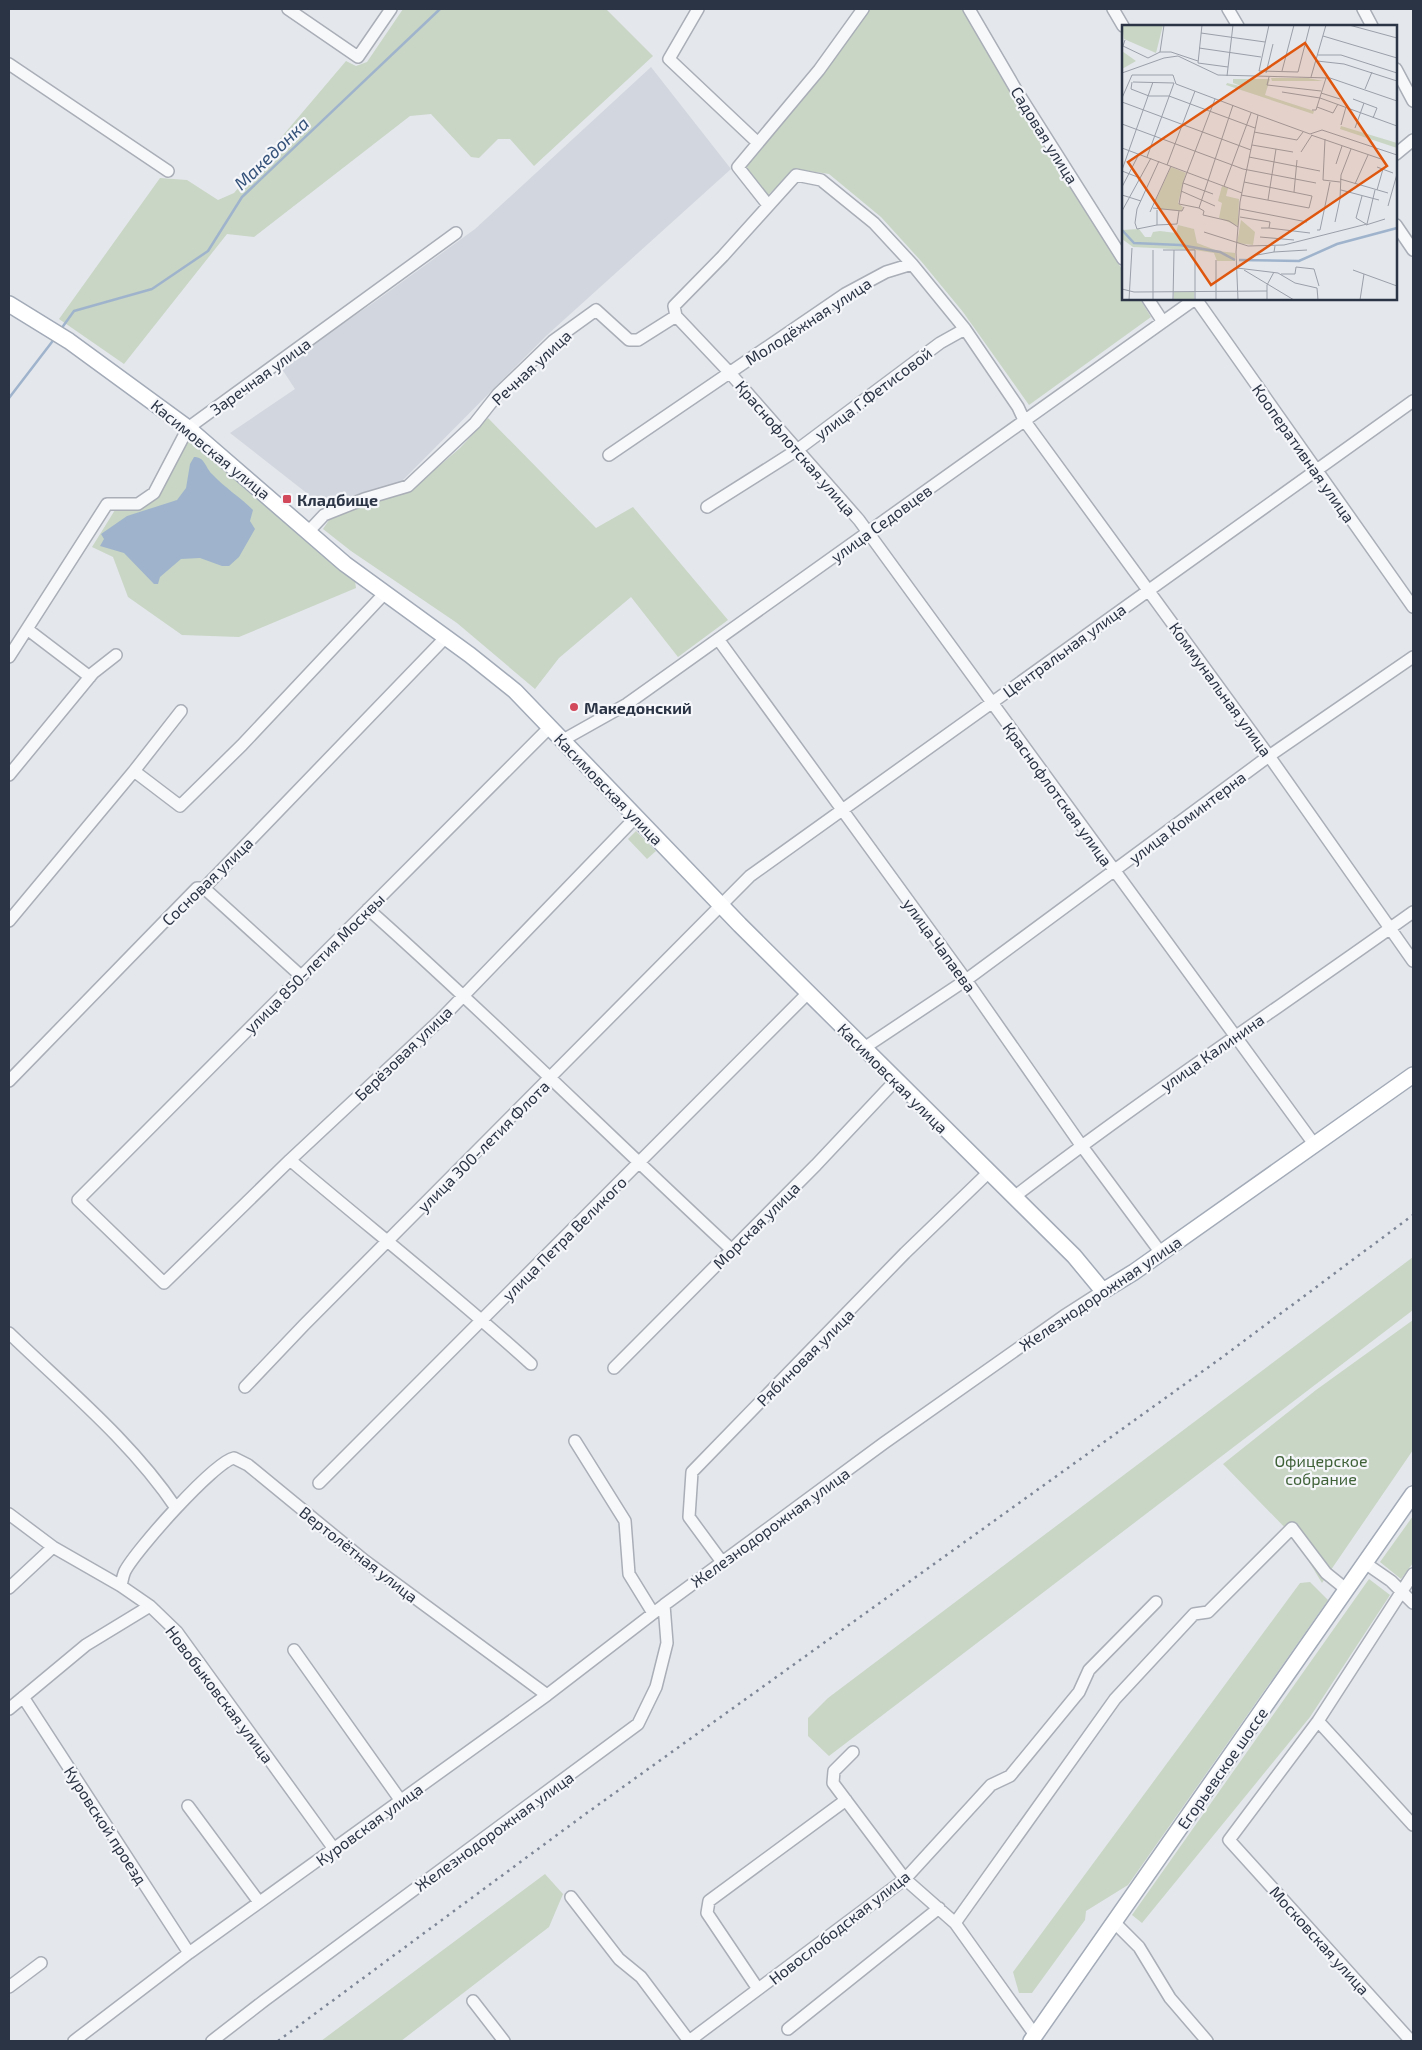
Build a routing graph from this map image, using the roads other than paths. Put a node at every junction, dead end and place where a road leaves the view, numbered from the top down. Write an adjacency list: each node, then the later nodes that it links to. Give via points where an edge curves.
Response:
1 (288, 9): 2 (street, via 358,57)
2 (392, 9)
3 (698, 9): 16 (street, via 668,59)
4 (863, 9): 16 (street, via 819,70)
5 (969, 9): 23 (street, Садовая улица)
6 (1114, 9): 9 (street)
7 (1229, 9): 10 (street)
8 (1363, 9): 11 (street)
9 (1122, 25)
10 (1237, 25)
11 (1371, 25)
12 (9, 64): 18 (street)
13 (1397, 71): 14 (street)
14 (1413, 102)
15 (1413, 140): 17 (street)
16 (758, 143): 19 (street, via 738,167)
17 (1397, 153)
18 (168, 171)
19 (768, 205): 24 (street, Коммунальная улица, via 796,175 821,180 874,223); 29 (street, via 674,306)
20 (1397, 226): 22 (street)
21 (456, 233): 35 (street, Заречная улица)
22 (1413, 250)
23 (1122, 257)
24 (912, 264): 31 (street, Коммунальная улица); 32 (street, Молодёжная улица, via 886,272 845,294)
25 (1149, 300): 30 (street)
26 (1194, 300): 30 (street, улица Седовцев)
27 (1196, 300): 38 (street, Кооперативная улица)
28 (9, 304): 35 (main road, Касимовская улица, via 69,341)
29 (676, 316): 32 (street, Краснофлотская улица); 40 (street, Речная улица, via 638,340 629,340 596,310 553,341 498,394 475,423 408,486 324,514)
30 (1162, 322): 34 (street, улица Седовцев)
31 (965, 329): 34 (street, Коммунальная улица); 36 (street, улица Г.Фетисовой)
32 (729, 372): 36 (street, Краснофлотская улица); 37 (street, Молодёжная улица)
33 (1413, 401): 38 (street, Центральная улица)
34 (1024, 420): 41 (street, улица Седовцев); 42 (street, Коммунальная улица)
35 (188, 428): 40 (main road, Касимовская улица); 45 (street, Заречная улица, via 154,493 138,504 107,504)
36 (797, 450): 39 (street, улица Г.Фетисовой); 41 (street, Краснофлотская улица)
37 (609, 454)
38 (1317, 470): 42 (street, Центральная улица); 44 (street, Кооперативная улица)
39 (707, 507)
40 (308, 532): 43 (main road, Касимовская улица)
41 (867, 533): 47 (street, улица Седовцев); 52 (street, Краснофлотская улица)
42 (1149, 589): 52 (street, Центральная улица); 56 (street, Коммунальная улица)
43 (384, 594): 46 (main road, Касимовская улица); 57 (street, via 180,806)
44 (1413, 607)
45 (26, 629): 49 (street, Заречная улица); 51 (street)
46 (446, 637): 54 (main road, Касимовская улица, via 500,678); 62 (street, Сосновая улица)
47 (718, 639): 55 (street, улица Седовцев, via 627,704); 59 (street, улица Чапаева)
48 (116, 655): 51 (street)
49 (9, 657)
50 (1413, 657): 56 (street, улица Коминтерна)
51 (90, 677): 58 (street)
52 (992, 702): 59 (street, Центральная улица); 61 (street, Краснофлотская улица)
53 (181, 711): 57 (street)
54 (550, 727): 55 (main road, Касимовская улица); 64 (street, улица 850-летия Москвы)
55 (563, 740): 60 (main road, Касимовская улица)
56 (1269, 756): 61 (street, улица Коминтерна); 67 (street, Коммунальная улица)
57 (134, 771): 66 (street)
58 (9, 776)
59 (841, 808): 63 (street, Центральная улица, via 750,876); 70 (street, улица Чапаева)
60 (636, 817): 63 (main road, Касимовская улица); 72 (street, Берёзовая улица)
61 (1114, 872): 70 (street, улица Коминтерна); 73 (street, Краснофлотская улица)
62 (204, 888): 69 (street); 78 (street, Сосновая улица, via 197,888)
63 (720, 905): 71 (main road, Касимовская улица); 76 (street, улица 300-летия Флота)
64 (368, 908): 69 (street, улица 850-летия Москвы); 72 (street)
65 (1413, 912): 67 (street, улица Калинина)
66 (9, 921)
67 (1390, 929): 68 (street, Коммунальная улица); 73 (street, улица Калинина)
68 (1413, 962)
69 (301, 976): 88 (street, улица 850-летия Москвы, via 78,1200)
70 (966, 980): 74 (street, улица Коминтерна); 80 (street, улица Чапаева)
71 (808, 993): 74 (main road, Касимовская улица); 82 (street, улица Петра Великого)
72 (464, 994): 76 (street); 81 (street, Берёзовая улица)
73 (1235, 1035): 79 (street, Краснофлотская улица); 80 (street, улица Калинина)
74 (864, 1048): 77 (main road, Касимовская улица)
75 (1413, 1075): 79 (main road, Железнодорожная улица)
76 (550, 1078): 82 (street); 85 (street, улица 300-летия Флота)
77 (896, 1080): 83 (main road, Касимовская улица); 86 (street, Морская улица)
78 (9, 1081)
79 (1314, 1144): 87 (main road, Железнодорожная улица)
80 (1081, 1145): 84 (street, улица Калинина); 87 (street, улица Чапаева)
81 (290, 1160): 85 (street); 88 (street, Берёзовая улица)
82 (639, 1164): 86 (street); 90 (street, улица Петра Великого)
83 (989, 1172): 84 (main road, Касимовская улица); 101 (street, Рябиновая улица, via 905,1253 692,1472 689,1517)
84 (1014, 1197): 89 (main road, Касимовская улица, via 1074,1256)
85 (388, 1243): 90 (street); 94 (street, улица 300-летия Флота)
86 (732, 1250): 93 (street, Морская улица)
87 (1161, 1253): 89 (main road, Железнодорожная улица)
88 (164, 1283)
89 (1102, 1290): 101 (street, Железнодорожная улица)
90 (482, 1320): 92 (street); 96 (street, улица Петра Великого)
91 (9, 1333): 98 (street, via 132,1451)
92 (531, 1364)
93 (614, 1368)
94 (245, 1387)
95 (575, 1441): 112 (street, via 625,1521 629,1574)
96 (319, 1483)
97 (1413, 1494): 102 (main road, Егорьевское шоссе)
98 (176, 1508): 104 (street, Вертолётная улица, via 125,1571); 114 (street, Вертолётная улица, via 228,1460 238,1460 371,1566)
99 (9, 1514): 100 (street, Новобыковская улица)
100 (54, 1547): 104 (street, Новобыковская улица); 105 (street)
101 (722, 1562): 110 (street, Железнодорожная улица)
102 (1365, 1563): 106 (main road, Егорьевское шоссе); 107 (street)
103 (1413, 1574): 107 (street)
104 (121, 1586): 111 (street, Новобыковская улица)
105 (9, 1588)
106 (1347, 1590): 128 (main road, Егорьевское шоссе); 129 (street, via 1326,1573 1292,1528 1208,1612 1194,1614 1115,1699)
107 (1402, 1590): 109 (street); 117 (street)
108 (1156, 1602): 124 (street, Новослободская улица, via 1089,1670 1079,1692 1010,1776 990,1785)
109 (1413, 1603)
110 (664, 1605): 112 (street, Куровская улица); 138 (street, Железнодорожная улица, via 667,1643 656,1687 638,1724)
111 (150, 1606): 115 (street, via 86,1645); 123 (street, Новобыковская улица, via 177,1632)
112 (653, 1613): 114 (street, Куровская улица)
113 (294, 1650): 120 (street)
114 (547, 1695): 120 (street, Куровская улица)
115 (23, 1697): 116 (street); 130 (street, Куровской проезд)
116 (9, 1709)
117 (1318, 1721): 122 (street); 142 (street, Московская улица, via 1230,1840)
118 (853, 1752): 119 (street, via 834,1771 833,1783)
119 (846, 1800): 124 (street); 133 (street, via 709,1901 707,1914)
120 (401, 1801): 123 (street, Куровская улица)
121 (188, 1806): 126 (street)
122 (1413, 1825)
123 (334, 1849): 126 (street, Куровская улица)
124 (905, 1879): 127 (street); 133 (street, Новослободская улица)
125 (571, 1897): 140 (street, via 620,1960 642,1977)
126 (259, 1902): 130 (street, Куровская улица)
127 (938, 1908): 129 (street); 135 (street)
128 (1114, 1922): 136 (main road, Егорьевское шоссе); 141 (street, via 1139,1947 1170,1998)
129 (955, 1923): 136 (street)
130 (189, 1953): 137 (street, Куровская улица)
131 (42, 1963): 132 (street)
132 (9, 1987)
133 (758, 1989): 140 (street, Новослободская улица)
134 (474, 2001): 139 (street)
135 (788, 2029)
136 (1033, 2038)
137 (74, 2041)
138 (212, 2041)
139 (504, 2041)
140 (689, 2041)
141 (1207, 2041)
142 (1411, 2041)

